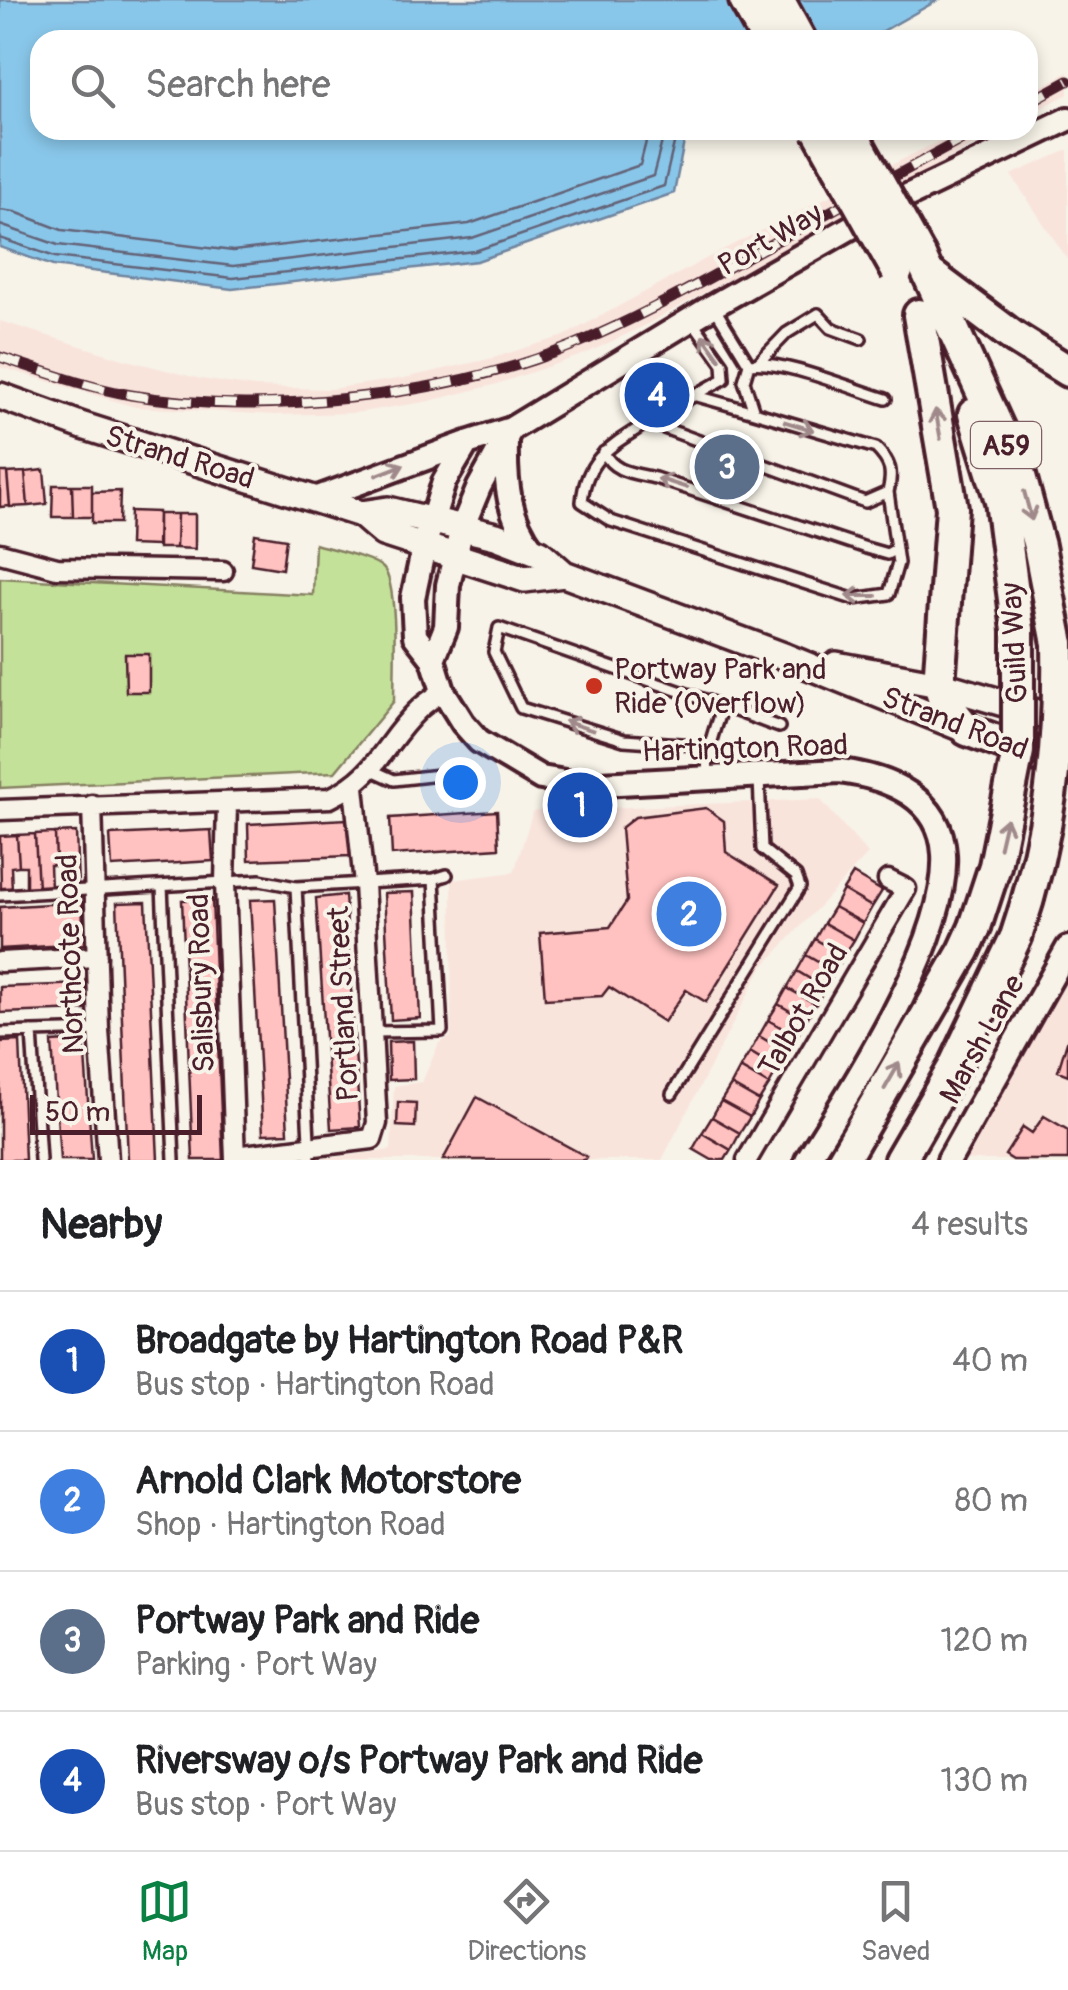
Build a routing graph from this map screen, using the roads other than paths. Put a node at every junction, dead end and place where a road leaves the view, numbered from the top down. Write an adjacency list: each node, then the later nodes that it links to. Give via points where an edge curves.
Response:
1 (745, 0): 3 (highway)
2 (778, 0): 4 (highway)
3 (762, 30)
4 (794, 30)
5 (1068, 119): 6 (street, Port Way)
6 (1038, 133)
7 (825, 140): 10 (highway, Guild Way / A59, bridge)
8 (855, 140): 10 (highway, Guild Way / A59, bridge)
9 (1024, 140): 11 (street, Port Way, via 897,201)
10 (915, 267): 12 (highway, Guild Way / A59); 14 (highway); 82 (highway, Guild Way / A59, one-way to 82, bridge, via 1020,476 1058,644 1059,715 1036,873 1016,937)
11 (713, 306): 13 (street, Port Way); 16 (lane)
12 (919, 315): 41 (highway, one-way to 12, via 952,508); 81 (highway, Guild Way / A59, one-way to 12, bridge, via 975,926 995,866 1018,751 1018,630 1001,502 974,413)
13 (691, 320): 20 (lane, one-way to 13, via 725,372); 24 (street, Port Way)
14 (1014, 338): 17 (highway); 18 (highway)
15 (861, 339): 16 (lane, via 831,328 818,314)
16 (754, 363): 21 (lane); 22 (lane, via 744,381)
17 (1068, 371)
18 (1068, 394)
19 (0, 396): 28 (main road, Strand Road)
20 (697, 396): 22 (lane); 23 (lane)
21 (886, 399)
22 (754, 412): 27 (lane, one-way to 27, via 876,448 892,474)
23 (654, 418): 26 (lane); 27 (lane, via 661,428 865,502)
24 (508, 434): 25 (street, Port Way); 31 (street, Port Way); 34 (street, via 510,510)
25 (467, 443): 28 (street, Port Way, one-way to 25); 30 (street)
26 (604, 452): 33 (lane, one-way to 26, via 876,551 620,470); 33 (lane, one-way to 26, via 889,594 853,599 611,521 582,502 588,470)
27 (888, 492): 33 (lane)
28 (315, 499): 29 (main road, Strand Road)
29 (361, 514): 30 (main road, Strand Road, via 388,510); 32 (main road, Strand Road, via 384,533)
30 (432, 520): 31 (main road, Strand Road); 32 (street)
31 (462, 528): 34 (main road, Strand Road); 36 (street, Port Way)
32 (424, 548): 36 (main road, Strand Road); 40 (street, Hartington Road, via 413,598 415,636)
33 (896, 549)
34 (533, 550): 38 (main road, Strand Road)
35 (0, 553): 37 (street, via 57,568)
36 (452, 556): 38 (main road, Strand Road, via 525,579); 40 (street, via 446,627)
37 (222, 570)
38 (564, 574): 39 (main road, Strand Road)
39 (786, 657): 41 (main road, Strand Road); 46 (main road, Strand Road)
40 (433, 658): 42 (street, Hartington Road)
41 (938, 684): 44 (main road, Strand Road); 46 (highway)
42 (444, 691): 49 (street, via 417,711); 52 (street, Hartington Road, via 480,741 541,778 583,785)
43 (722, 706): 45 (lane); 47 (lane); 47 (lane, one-way to 43, via 624,740 520,708 494,652 500,628)
44 (1068, 722)
45 (780, 727)
46 (966, 730): 48 (highway, Strand Road)
47 (710, 746): 52 (lane)
48 (1068, 767)
49 (372, 770): 50 (lane, via 394,780); 53 (street)
50 (466, 772)
51 (759, 775): 52 (street, Hartington Road); 73 (lane, via 762,849 800,887); 80 (street, Hartington Road, via 840,771 894,783 921,805 944,852 942,888 920,956 870,1059)
52 (708, 779)
53 (354, 787): 54 (street, via 330,798); 61 (street, Portland Street)
54 (227, 804): 55 (street); 60 (street, Salisbury Road)
55 (92, 805): 56 (street); 64 (street, Northcote Road)
56 (0, 810)
57 (447, 875): 58 (lane)
58 (434, 879): 61 (lane); 71 (lane, via 442,1031)
59 (926, 881): 79 (street, Talbot Road, via 897,884)
60 (225, 882): 62 (lane); 63 (lane); 75 (street, Salisbury Road)
61 (364, 884): 63 (lane); 71 (street, Portland Street)
62 (162, 886): 64 (lane); 78 (lane)
63 (296, 887): 74 (lane)
64 (95, 890): 65 (lane); 67 (street, Northcote Road)
65 (0, 895)
66 (1068, 948): 83 (street, Marsh Lane)
67 (97, 957): 68 (street); 69 (street, Northcote Road)
68 (0, 962)
69 (100, 1030): 70 (lane); 77 (street, Northcote Road)
70 (32, 1032): 72 (lane); 76 (lane)
71 (372, 1032): 74 (street, Portland Street, via 378,1122 372,1139)
72 (0, 1033)
73 (672, 1094)
74 (310, 1154): 75 (street, Portland Street)
75 (235, 1158)
76 (40, 1160)
77 (108, 1160)
78 (174, 1160)
79 (747, 1160)
80 (807, 1160)
81 (843, 1160)
82 (900, 1160)
83 (949, 1160)

